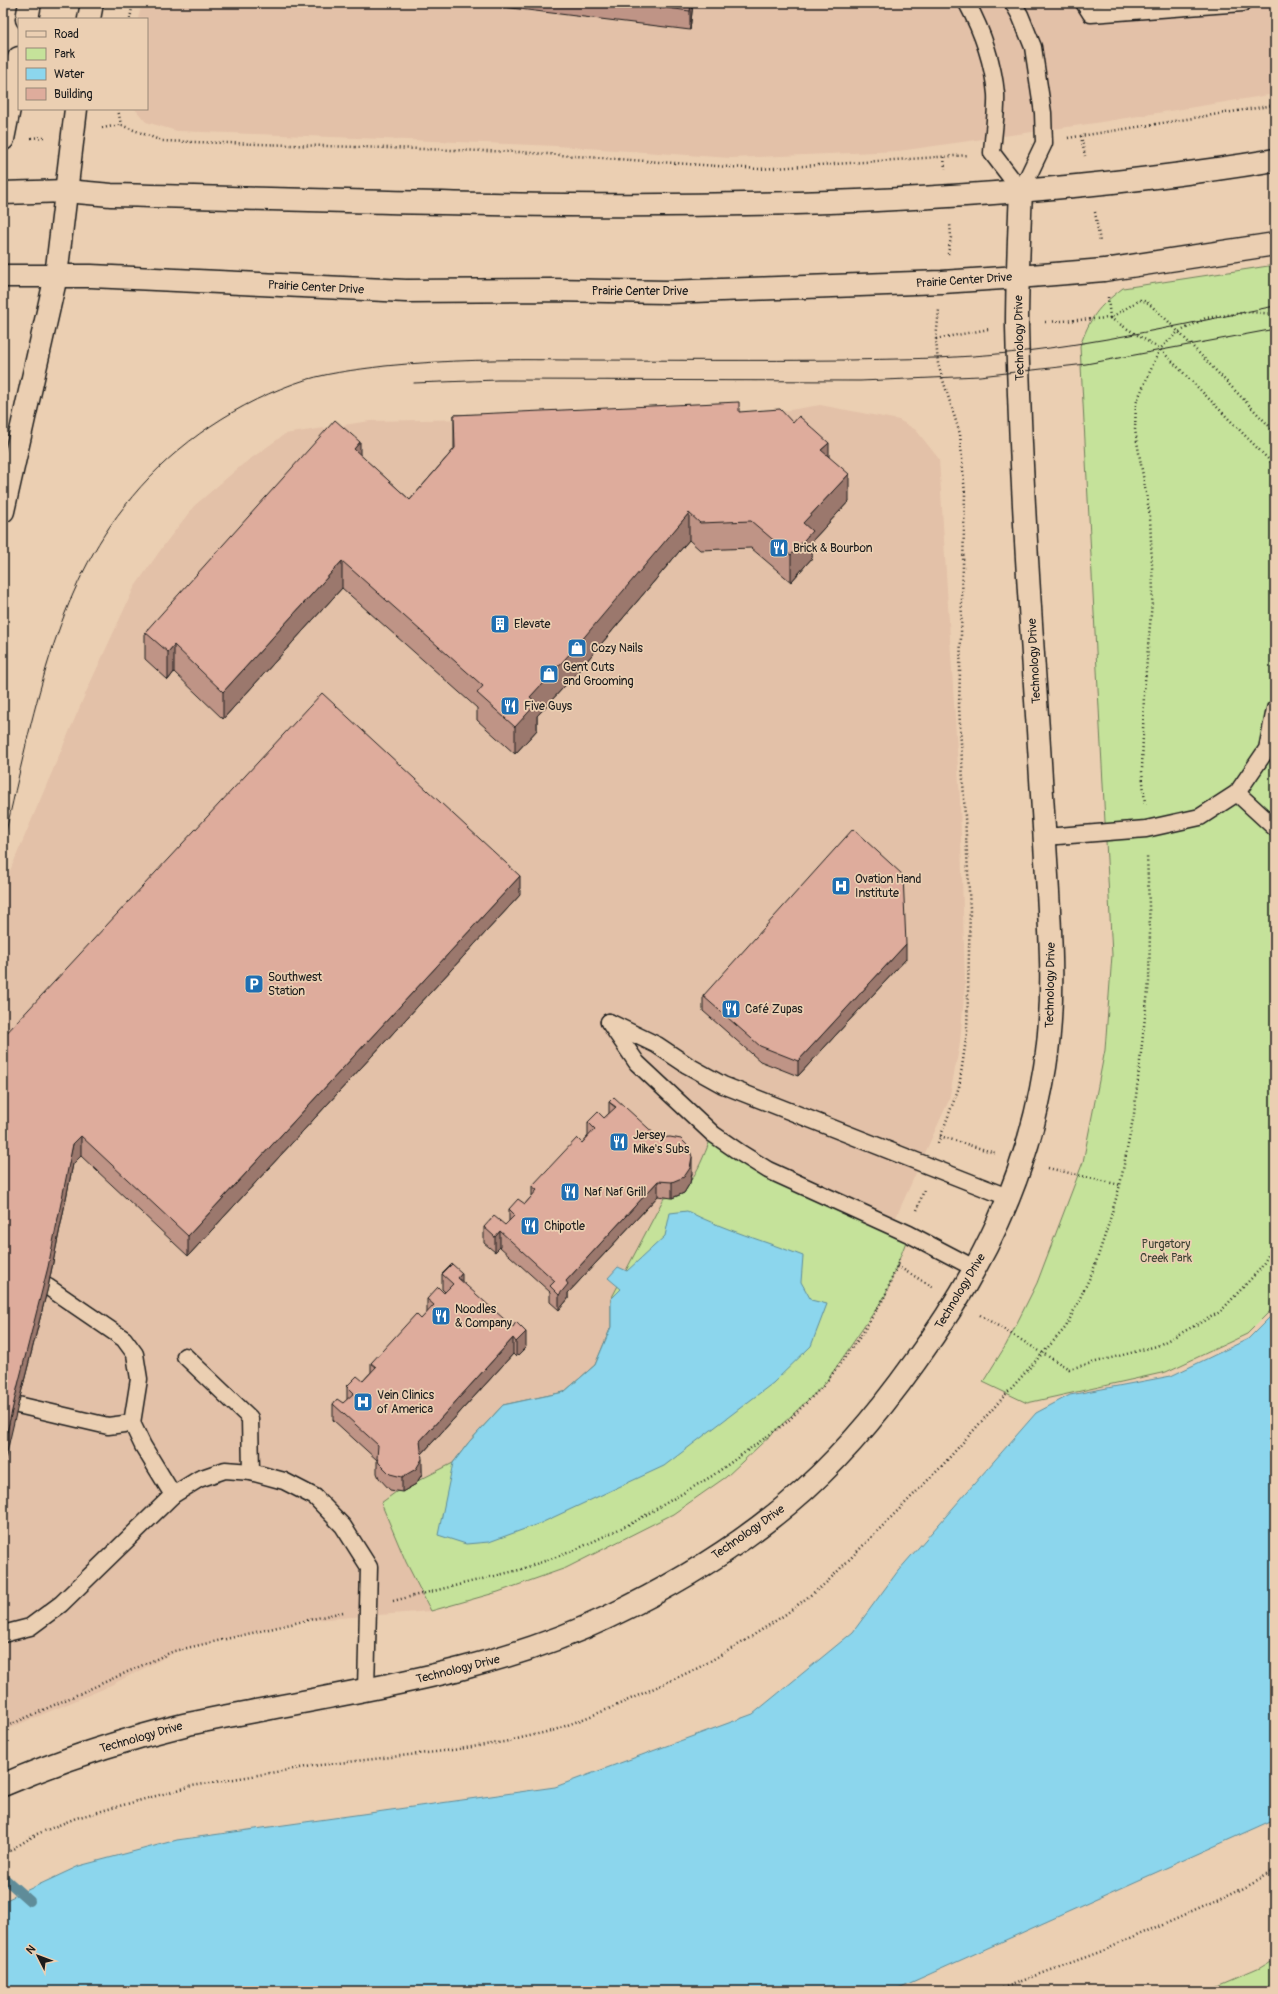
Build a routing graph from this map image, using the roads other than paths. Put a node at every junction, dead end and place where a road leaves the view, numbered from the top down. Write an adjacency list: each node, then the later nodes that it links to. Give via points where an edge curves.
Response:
1 (30, 3): 7 (main road)
2 (92, 3): 8 (main road)
3 (966, 3): 14 (lane, via 981,31 996,94 992,153)
4 (1014, 3): 14 (lane, via 1033,47 1043,113 1044,143)
5 (1084, 3): 6 (lane, via 1091,14)
6 (1243, 3)
7 (26, 18)
8 (89, 18)
9 (18, 63): 11 (main road)
10 (76, 110): 13 (main road)
11 (3, 139)
12 (1275, 160): 14 (main road, via 1090,185)
13 (66, 191): 14 (main road, via 111,195 565,205 765,204); 15 (main road); 18 (main road)
14 (1021, 191): 19 (main road, Technology Drive)
15 (3, 194)
16 (1275, 244): 19 (main road, Prairie Center Drive, via 1104,270)
17 (3, 276): 18 (main road, Prairie Center Drive)
18 (56, 276): 19 (main road, Prairie Center Drive, via 406,291 666,292 942,282); 20 (main road)
19 (1018, 276): 24 (main road, Technology Drive, via 1017,324 1023,466)
20 (3, 511)
21 (1275, 709): 22 (lane, via 1267,749)
22 (1237, 793): 23 (lane); 24 (lane, via 1200,817 1146,830)
23 (1275, 828)
24 (1045, 837): 25 (main road, Technology Drive, via 1052,1013 1045,1068 1035,1115)
25 (1010, 1198): 26 (main road, Technology Drive); 26 (lane, via 723,1085 657,1045 609,1022 637,1063 713,1134 768,1170 909,1234)
26 (976, 1269): 34 (main road, Technology Drive, via 958,1301 881,1410 842,1453 790,1502 742,1538 677,1580 614,1614 542,1644 502,1659)
27 (48, 1287): 30 (lane, via 124,1339 135,1354 139,1379)
28 (185, 1356): 31 (lane, via 250,1418)
29 (18, 1405): 30 (lane, via 108,1426)
30 (132, 1423): 32 (lane)
31 (251, 1472): 32 (lane, via 225,1470 200,1479); 34 (lane, via 284,1481 316,1497 343,1526 369,1567)
32 (173, 1495): 33 (lane, via 61,1604 30,1626)
33 (3, 1634)
34 (366, 1689): 35 (main road, Technology Drive, via 172,1728 126,1740)
35 (3, 1785)

